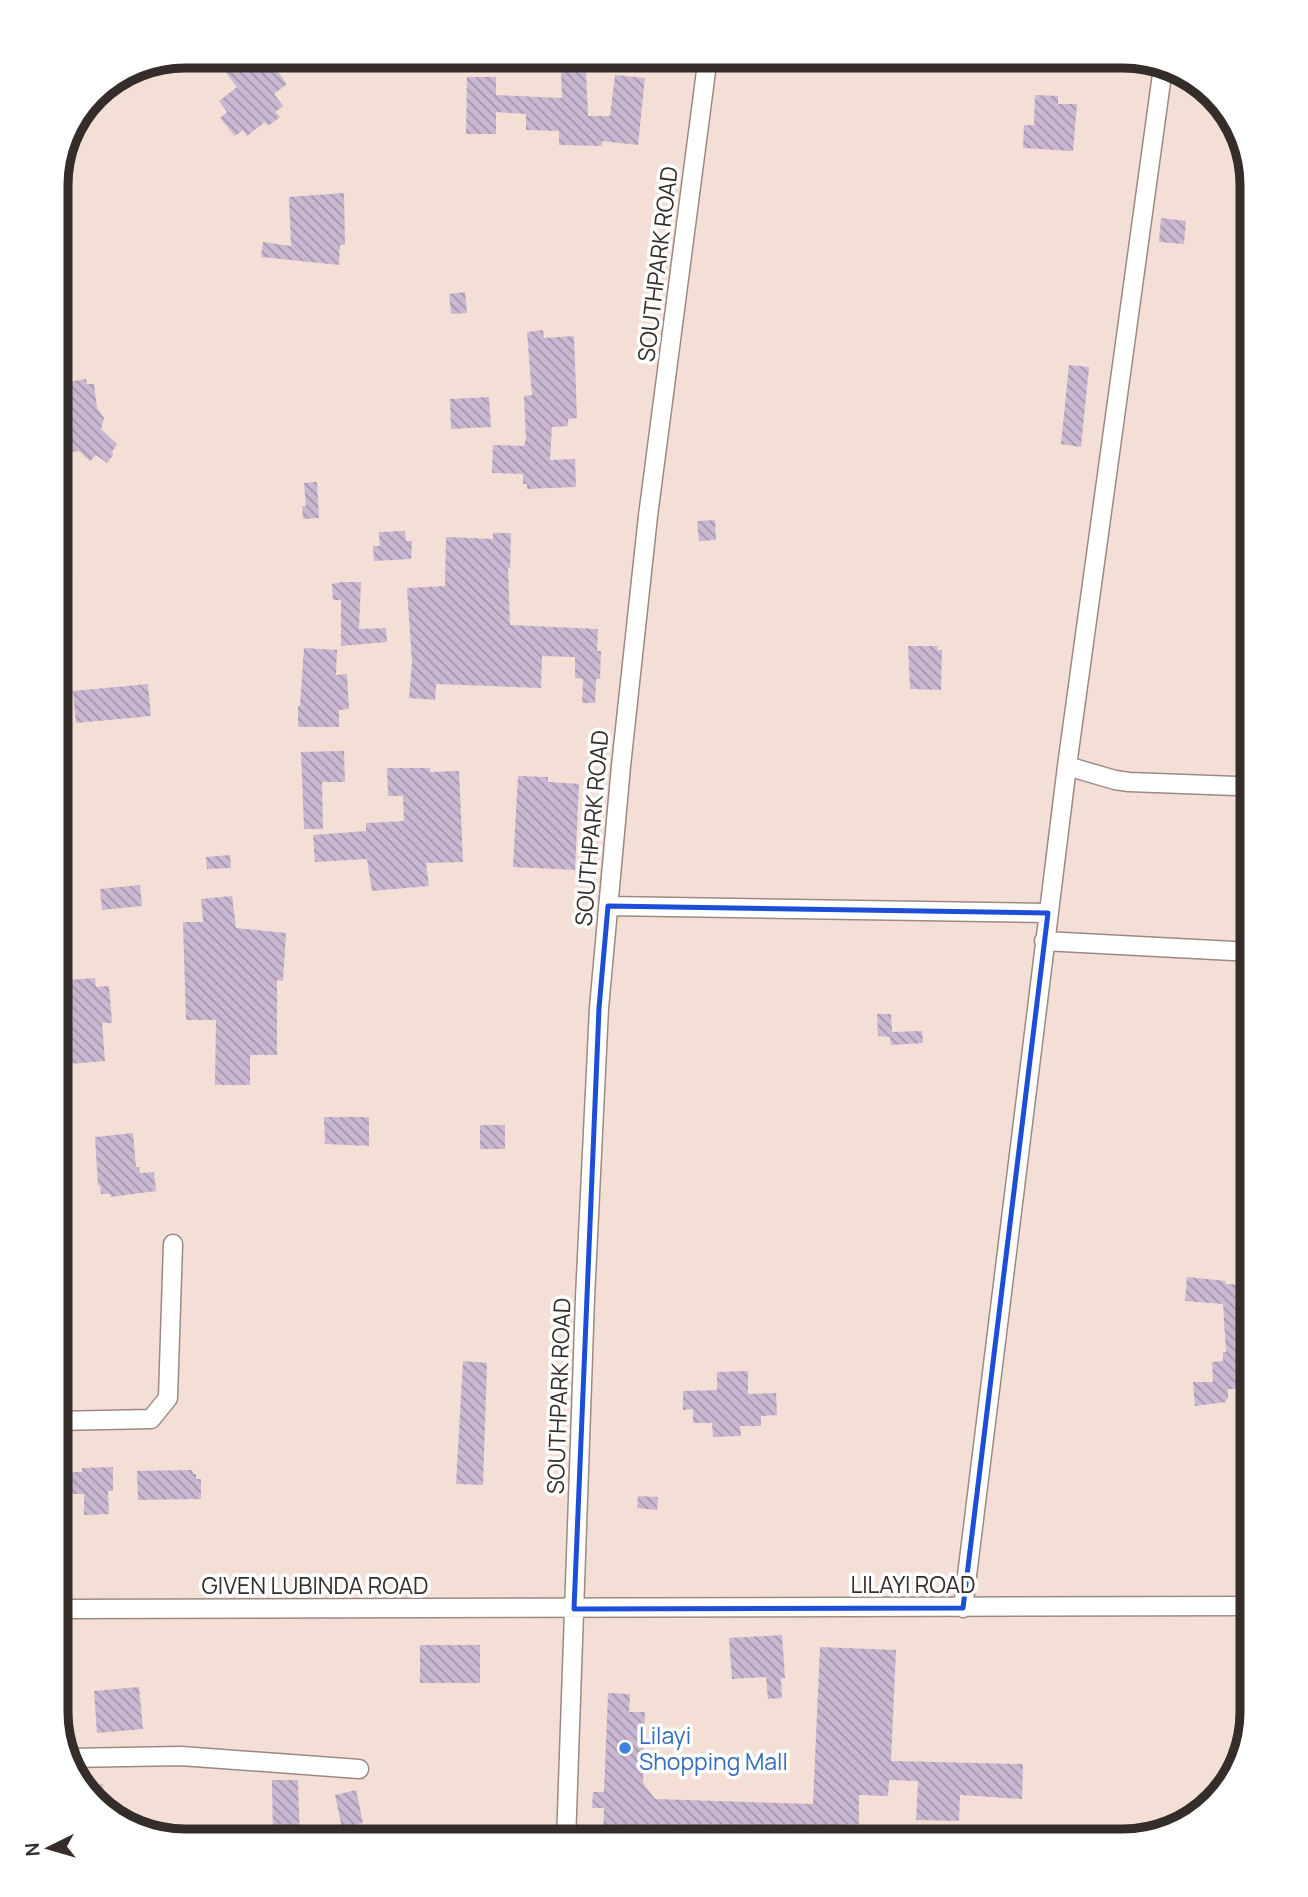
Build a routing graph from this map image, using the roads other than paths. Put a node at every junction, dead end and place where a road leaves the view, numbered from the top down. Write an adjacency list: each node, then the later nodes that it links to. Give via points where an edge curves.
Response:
1 (706, 69): 5 (street, SOUTHPARK ROAD, via 648,516)
2 (1162, 75): 3 (street)
3 (1067, 766): 4 (street, via 1129,782); 6 (street)
4 (1240, 785)
5 (608, 906): 6 (street); 14 (street, SOUTHPARK ROAD, via 599,1008)
6 (1048, 913): 7 (street)
7 (1044, 941): 8 (street); 12 (street)
8 (1240, 951)
9 (173, 1244): 10 (street, via 168,1398 151,1419)
10 (68, 1421)
11 (1240, 1606): 12 (street, LILAYI ROAD)
12 (963, 1608): 14 (street, LILAYI ROAD)
13 (68, 1609): 14 (street, GIVEN LUBINDA ROAD)
14 (574, 1609): 17 (street, SOUTHPARK ROAD)
15 (78, 1758): 16 (street, via 181,1756)
16 (359, 1769)
17 (566, 1828)

